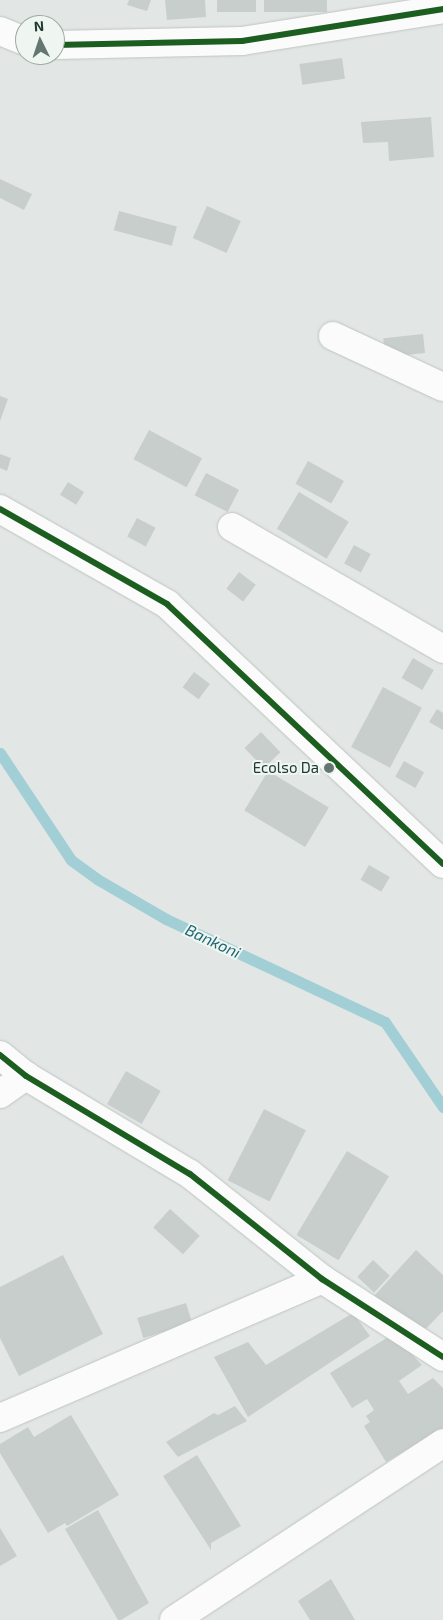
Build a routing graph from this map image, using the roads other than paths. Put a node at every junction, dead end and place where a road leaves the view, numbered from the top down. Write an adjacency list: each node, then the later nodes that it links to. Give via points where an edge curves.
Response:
1 (443, 8): 4 (street, via 242,41)
2 (0, 31): 3 (street)
3 (15, 37)
4 (65, 46)
5 (333, 336): 6 (street)
6 (443, 387)
7 (0, 509): 10 (street, via 167,604)
8 (232, 527): 9 (street)
9 (443, 649)
10 (443, 864)
11 (0, 1055): 12 (street)
12 (26, 1076): 13 (street); 14 (street, via 190,1174)
13 (0, 1094)
14 (322, 1279): 15 (street); 16 (street)
15 (443, 1357)
16 (0, 1418)
17 (443, 1443): 18 (street)
18 (174, 1620)

